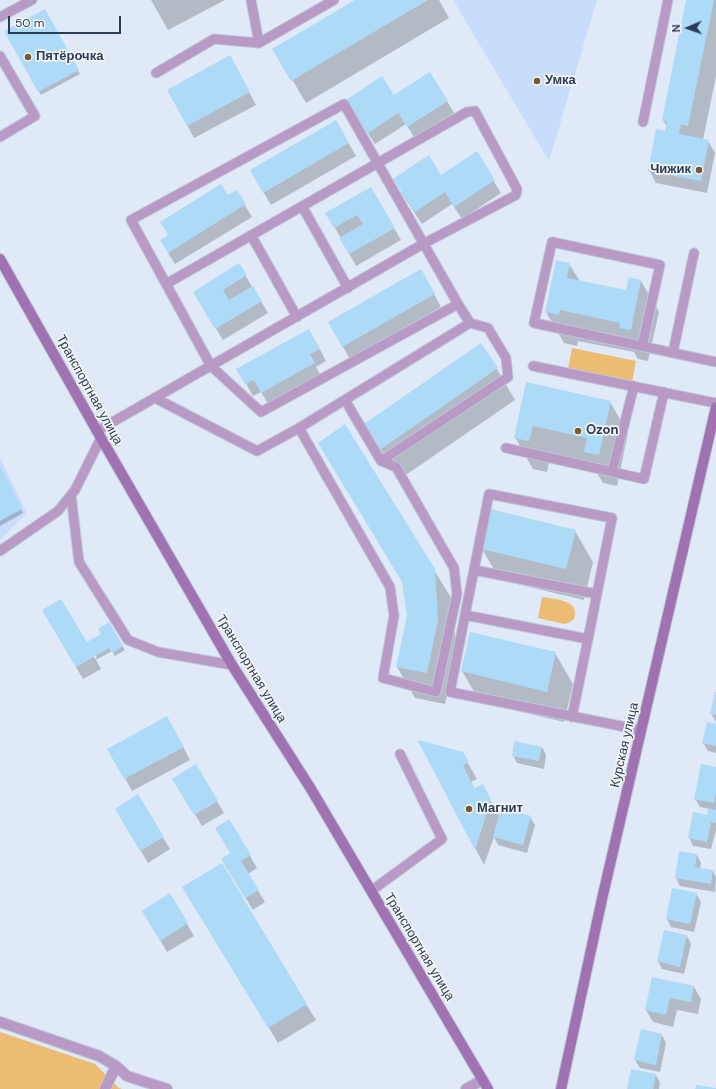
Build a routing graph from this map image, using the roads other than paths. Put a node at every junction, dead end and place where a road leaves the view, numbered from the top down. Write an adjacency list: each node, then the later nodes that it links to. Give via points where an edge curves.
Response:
1 (32, 0): 5 (lane)
2 (251, 0): 6 (lane)
3 (334, 0): 6 (lane)
4 (668, 0): 9 (lane)
5 (0, 17)
6 (259, 43): 8 (lane, via 214,39)
7 (0, 56): 10 (lane, via 36,116)
8 (156, 73)
9 (643, 122)
10 (0, 137)
11 (377, 163): 12 (lane); 14 (lane); 14 (lane, via 467,112 475,111 517,189 516,195); 17 (lane, via 344,104 131,220)
12 (302, 206): 13 (lane); 18 (lane)
13 (251, 235): 17 (lane); 20 (lane)
14 (423, 244): 18 (lane); 19 (lane)
15 (694, 253): 23 (lane)
16 (0, 259): 34 (main road, Транспортная улица)
17 (166, 284): 25 (lane)
18 (348, 288): 20 (lane)
19 (458, 304): 21 (lane); 25 (lane, via 261,412)
20 (297, 317): 25 (lane)
21 (470, 323): 30 (lane); 36 (lane, via 488,328 506,358 508,376)
22 (642, 346): 22 (lane, via 534,323 552,242 660,265); 23 (lane)
23 (673, 352): 24 (lane)
24 (716, 362)
25 (211, 366): 29 (lane)
26 (533, 366): 27 (lane)
27 (634, 386): 28 (lane); 37 (lane)
28 (664, 392): 31 (lane); 37 (lane, via 644,479)
29 (155, 398): 33 (lane, via 257,451); 34 (lane)
30 (345, 400): 33 (lane); 36 (lane)
31 (716, 403)
32 (716, 407): 46 (main road, Курская улица)
33 (299, 428): 36 (lane, via 390,587 394,616 383,678 436,692 457,594 454,568 396,467)
34 (99, 435): 38 (lane); 44 (main road, Транспортная улица)
35 (506, 448): 37 (lane)
36 (382, 461)
37 (612, 472)
38 (71, 495): 39 (lane, via 58,511); 44 (lane, via 80,562 128,640 158,652)
39 (0, 551)
40 (474, 570): 41 (lane); 41 (lane, via 489,494 612,518); 42 (lane)
41 (596, 594): 43 (lane)
42 (465, 615): 43 (lane); 45 (lane, via 450,692)
43 (588, 639): 45 (lane)
44 (232, 665): 48 (main road, Транспортная улица)
45 (572, 717): 46 (lane)
46 (641, 730): 56 (main road, Курская улица)
47 (400, 754): 48 (lane, via 442,839)
48 (371, 891): 51 (main road, Транспортная улица)
49 (0, 1022): 50 (street, via 99,1056)
50 (116, 1066): 52 (street); 53 (street, via 127,1076)
51 (482, 1080): 54 (street); 55 (main road, Транспортная улица)
52 (105, 1089)
53 (167, 1089)
54 (466, 1089)
55 (488, 1089)
56 (561, 1089)

